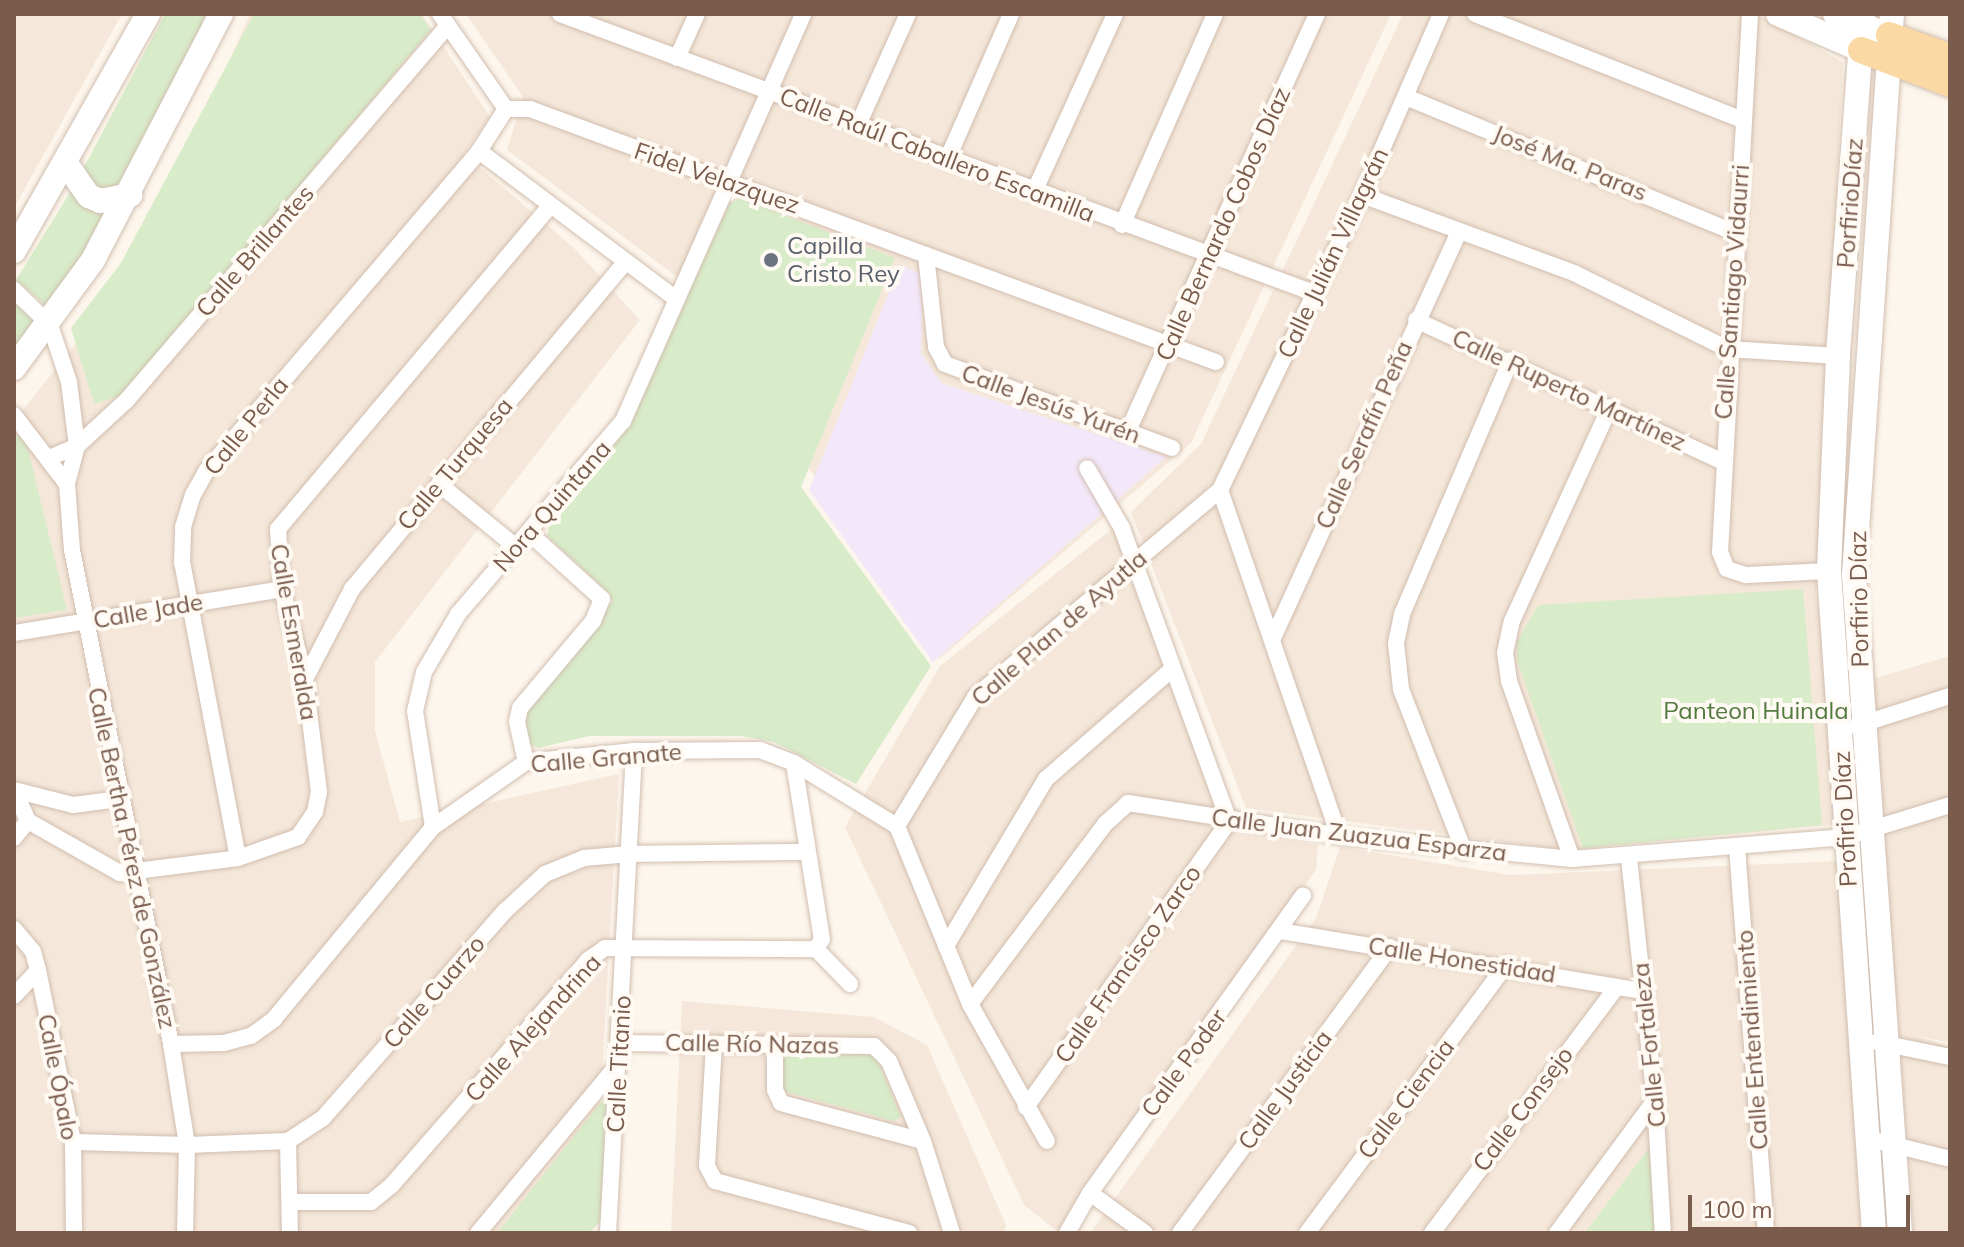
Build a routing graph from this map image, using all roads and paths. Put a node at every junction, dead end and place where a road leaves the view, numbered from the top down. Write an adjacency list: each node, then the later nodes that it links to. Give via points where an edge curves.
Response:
1 (148, 14): 30 (street)
2 (221, 14): 33 (street)
3 (560, 14): 17 (street, Calle Raúl Caballero Escamilla)
4 (697, 14): 21 (street)
5 (803, 14): 23 (street, Nora Quintana)
6 (908, 14): 27 (street)
7 (1011, 14): 29 (street)
8 (1115, 14): 32 (street)
9 (1215, 14): 36 (street)
10 (1317, 14): 41 (street, Calle Bernardo Cobos Díaz)
11 (1441, 14): 24 (street, Calle Julián Villagrán)
12 (1475, 14): 26 (street)
13 (1750, 14): 26 (street, Calle Santiago Vidaurri)
14 (1778, 14): 18 (street)
15 (1835, 14): 18 (street)
16 (444, 20): 25 (street); 57 (street, Calle Brillantes, via 127,400)
17 (594, 20): 21 (street, Calle Raúl Caballero Escamilla)
18 (1862, 30): 19 (main road); 50 (street, PorfirioDíaz)
19 (1889, 36): 20 (main road); 22 (main road); 77 (street, Porfirio Díaz, via 1854,574)
20 (1950, 57)
21 (677, 58): 23 (street, Calle Raúl Caballero Escamilla)
22 (1950, 84)
23 (768, 91): 27 (street, Calle Raúl Caballero Escamilla); 31 (street, Nora Quintana)
24 (1406, 97): 34 (street, Calle Julián Villagrán); 37 (street, José Ma. Paras)
25 (506, 109): 28 (street, Calle Perla); 31 (street, Fidel Velazquez, via 530,109)
26 (1743, 120): 37 (street, Calle Santiago Vidaurri)
27 (858, 125): 29 (street, Calle Raúl Caballero Escamilla)
28 (479, 151): 35 (street); 70 (street, Calle Perla, via 207,470 183,527)
29 (947, 160): 32 (street, Calle Raúl Caballero Escamilla)
30 (67, 165): 33 (street, via 89,196 100,201); 39 (street)
31 (728, 185): 40 (street, Fidel Velazquez); 45 (street, Nora Quintana)
32 (1034, 192): 36 (street, Calle Raúl Caballero Escamilla)
33 (130, 195): 47 (street)
34 (1362, 195): 38 (street); 44 (street, Calle Julián Villagrán)
35 (549, 207): 42 (street); 69 (street, Calle Esmeralda, via 284,520 275,541)
36 (1122, 225): 41 (street, Calle Raúl Caballero Escamilla)
37 (1734, 232): 49 (street, Calle Santiago Vidaurri)
38 (1458, 233): 46 (street, Calle Serafín Peña); 49 (street, via 1574,273)
39 (18, 236)
40 (926, 255): 48 (street, Fidel Velazquez); 56 (street, Calle Jesús Yurén, via 936,347 945,364)
41 (1207, 255): 44 (street, Calle Raúl Caballero Escamilla); 48 (street, Calle Bernardo Cobos Díaz)
42 (625, 262): 45 (street); 63 (street, Calle Turquesa)
43 (14, 290): 47 (street, Calle Bertha Pérez de González)
44 (1314, 293): 64 (street, Calle Julián Villagrán)
45 (676, 299): 65 (street, Nora Quintana, via 623,421)
46 (1416, 320): 51 (street, Calle Ruperto Martínez); 73 (street, Calle Serafín Peña)
47 (50, 325): 53 (street); 57 (street, Calle Bertha Pérez de González, via 69,382)
48 (1169, 343): 52 (street, Fidel Velazquez); 56 (street, Calle Bernardo Cobos Díaz)
49 (1728, 349): 50 (street); 60 (street, Calle Santiago Vidaurri)
50 (1838, 356): 68 (street, Profirio Díaz)
51 (1511, 360): 54 (street, Calle Ruperto Martínez); 92 (street, via 1402,614 1396,643 1401,689)
52 (1216, 362)
53 (14, 368)
54 (1610, 407): 60 (street, Calle Ruperto Martínez); 97 (street, via 1512,621 1505,653 1509,681)
55 (14, 415): 59 (street, Calle Bertha Pérez de González)
56 (1127, 433): 58 (street, Calle Jesús Yurén)
57 (77, 446): 59 (street, Calle Brillantes); 62 (street, Calle Bertha Pérez de González)
58 (1172, 448)
59 (49, 458): 62 (street, Calle Bertha Pérez de González)
60 (1721, 461): 68 (street, Calle Santiago Vidaurri, via 1720,552 1727,569 1746,575)
61 (1087, 468): 67 (street, via 1122,528)
62 (67, 484): 71 (street, Calle Bertha Pérez de González)
63 (439, 484): 66 (street); 75 (street, Calle Turquesa, via 352,589)
64 (1220, 490): 67 (street, Calle Plan de Ayutla); 73 (street)
65 (529, 533): 66 (street, Nora Quintana); 79 (street, via 602,599 593,621 520,708 517,722)
66 (516, 547): 87 (street, Nora Quintana, via 458,614 424,672 415,711)
67 (1132, 566): 74 (street); 86 (street, Calle Plan de Ayutla, via 975,697)
68 (1829, 571): 77 (street, Profirio Díaz)
69 (282, 589): 70 (street, Calle Jade); 75 (street, Calle Esmeralda)
70 (188, 602): 71 (street, Calle Jade); 95 (street, Calle Perla)
71 (84, 623): 72 (street, Calle Jade); 82 (street, Calle Bertha Pérez de González)
72 (14, 633)
73 (1273, 638): 89 (street)
74 (1172, 669): 85 (street); 103 (street, via 1046,779)
75 (305, 679): 95 (street, Calle Esmeralda, via 319,792 315,812 298,837)
76 (1950, 696): 77 (street)
77 (1851, 727): 88 (street, Profirio Díaz)
78 (634, 751): 79 (street, Calle Granate); 80 (street, Calle Granate, via 760,750); 94 (street, Calle Titanio)
79 (526, 762): 87 (street, Calle Granate)
80 (794, 763): 86 (street, Calle Granate); 93 (street)
81 (15, 792): 82 (street, via 73,805); 84 (street)
82 (119, 799): 98 (street, Calle Bertha Pérez de González)
83 (1950, 805): 88 (street, Calle Juan Zuazua Esparza)
84 (28, 821): 90 (street); 98 (street, via 109,870)
85 (1229, 821): 89 (street, Calle Juan Zuazua Esparza); 112 (street, Calle Juan Zuazua Esparza, via 1141,802 1117,810); 122 (street, Calle Francisco Zarco)
86 (897, 826): 103 (street)
87 (433, 827): 116 (street, Calle Granate, via 274,1019 251,1036 224,1043)
88 (1858, 834): 91 (street, Calle Juan Zuazua Esparza); 113 (street, Profirio Díaz); 115 (street)
89 (1339, 835): 92 (street, Calle Juan Zuazua Esparza)
90 (14, 838)
91 (1737, 847): 96 (street, Calle Juan Zuazua Esparza); 147 (street, Calle Entendimiento)
92 (1464, 851): 97 (street, Calle Juan Zuazua Esparza)
93 (805, 852): 94 (street, Calle Cuarzo); 105 (street, via 822,939)
94 (630, 854): 102 (street, Calle Titanio); 124 (street, Calle Cuarzo, via 584,858 545,874 505,911 323,1118)
95 (238, 858): 98 (street, Calle Esmeralda)
96 (1629, 858): 97 (street, Calle Juan Zuazua Esparza); 110 (street, Calle Fortaleza)
97 (1572, 859)
98 (135, 873): 116 (street, Calle Bertha Pérez de González)
99 (1303, 895): 101 (street, Calle Poder)
100 (14, 929): 107 (street, Calle Ópalo, via 33,952)
101 (1280, 931): 104 (street, Calle Honestidad); 131 (street, Calle Poder)
102 (627, 946): 105 (street, Calle Alejandrina); 114 (street, Calle Titanio); 132 (street, Calle Alejandrina, via 605,948 588,960 391,1186 371,1202)
103 (946, 946): 112 (street)
104 (1390, 947): 106 (street, Calle Honestidad); 142 (street, Calle Justicia)
105 (816, 949): 108 (street)
106 (1506, 965): 109 (street, Calle Honestidad); 143 (street, Calle Ciencia)
107 (38, 970): 111 (street); 127 (street, Calle Ópalo)
108 (850, 984)
109 (1617, 987): 110 (street, Calle Honestidad); 144 (street, Calle Consejo)
110 (1644, 991): 121 (street, Calle Fortaleza)
111 (14, 996)
112 (970, 1004): 122 (street)
113 (1857, 1038): 115 (street); 123 (street, Profirio Díaz)
114 (620, 1043): 117 (street, Calle Río Nazas); 120 (street, Calle Titanio)
115 (1889, 1043): 119 (street); 129 (street)
116 (171, 1044): 128 (street, Calle Bertha Pérez de González)
117 (714, 1044): 118 (street, Calle Río Nazas); 138 (street, via 707,1166 715,1181)
118 (775, 1046): 125 (street, via 775,1090 781,1103); 125 (street, Calle Río Nazas, via 863,1045 882,1051)
119 (1950, 1057)
120 (620, 1062): 133 (street, Calle Titanio); 137 (street)
121 (1655, 1100): 145 (street); 146 (street, Calle Fortaleza)
122 (1026, 1107): 126 (street)
123 (1866, 1138): 129 (street); 148 (street, Profirio Díaz)
124 (288, 1141): 128 (street); 132 (street)
125 (923, 1141): 139 (street)
126 (1047, 1141)
127 (73, 1142): 128 (street); 134 (street, Calle Ópalo)
128 (187, 1145): 135 (street, Calle Bertha Pérez de González)
129 (1898, 1146): 130 (street); 149 (street)
130 (1950, 1159)
131 (1090, 1193): 140 (street, Calle Poder); 141 (street)
132 (290, 1202): 136 (street)
133 (606, 1230)
134 (74, 1233)
135 (185, 1233)
136 (290, 1233)
137 (478, 1233)
138 (909, 1233)
139 (952, 1233)
140 (1067, 1233)
141 (1145, 1233)
142 (1180, 1233)
143 (1307, 1233)
144 (1432, 1233)
145 (1557, 1233)
146 (1663, 1233)
147 (1766, 1233)
148 (1874, 1233)
149 (1900, 1233)

